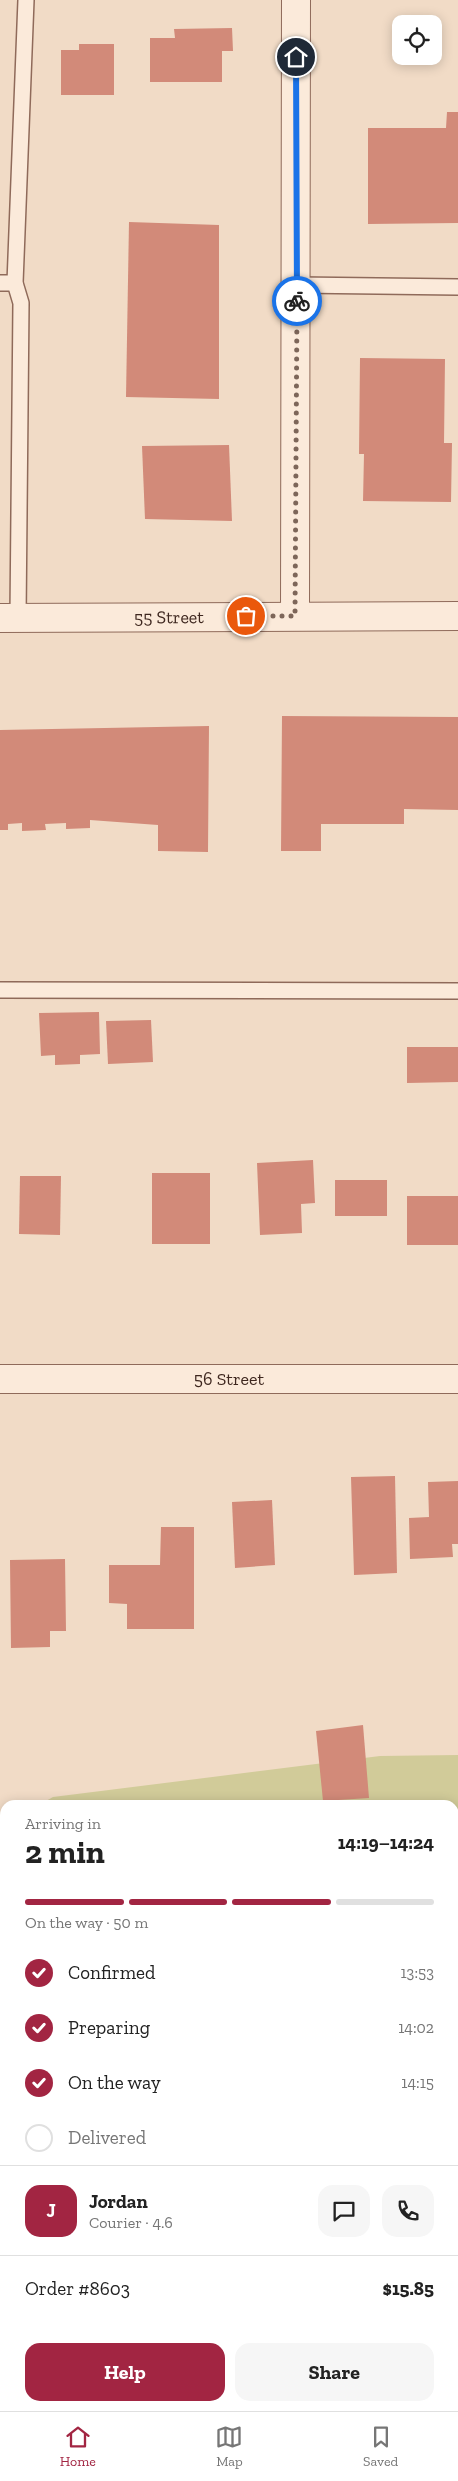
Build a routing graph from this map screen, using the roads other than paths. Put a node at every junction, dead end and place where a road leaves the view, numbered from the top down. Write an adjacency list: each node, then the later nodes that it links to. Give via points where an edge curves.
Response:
1 (26, 0): 3 (lane)
2 (296, 0): 4 (street)
3 (8, 283): 8 (lane, via 21,303)
4 (297, 285): 5 (lane); 6 (street)
5 (458, 287)
6 (295, 616): 7 (street, 55 Street); 8 (street, 55 Street)
7 (458, 616)
8 (9, 618)
9 (0, 990): 10 (lane)
10 (458, 991)
11 (0, 1379): 12 (street, 56 Street)
12 (458, 1379)

